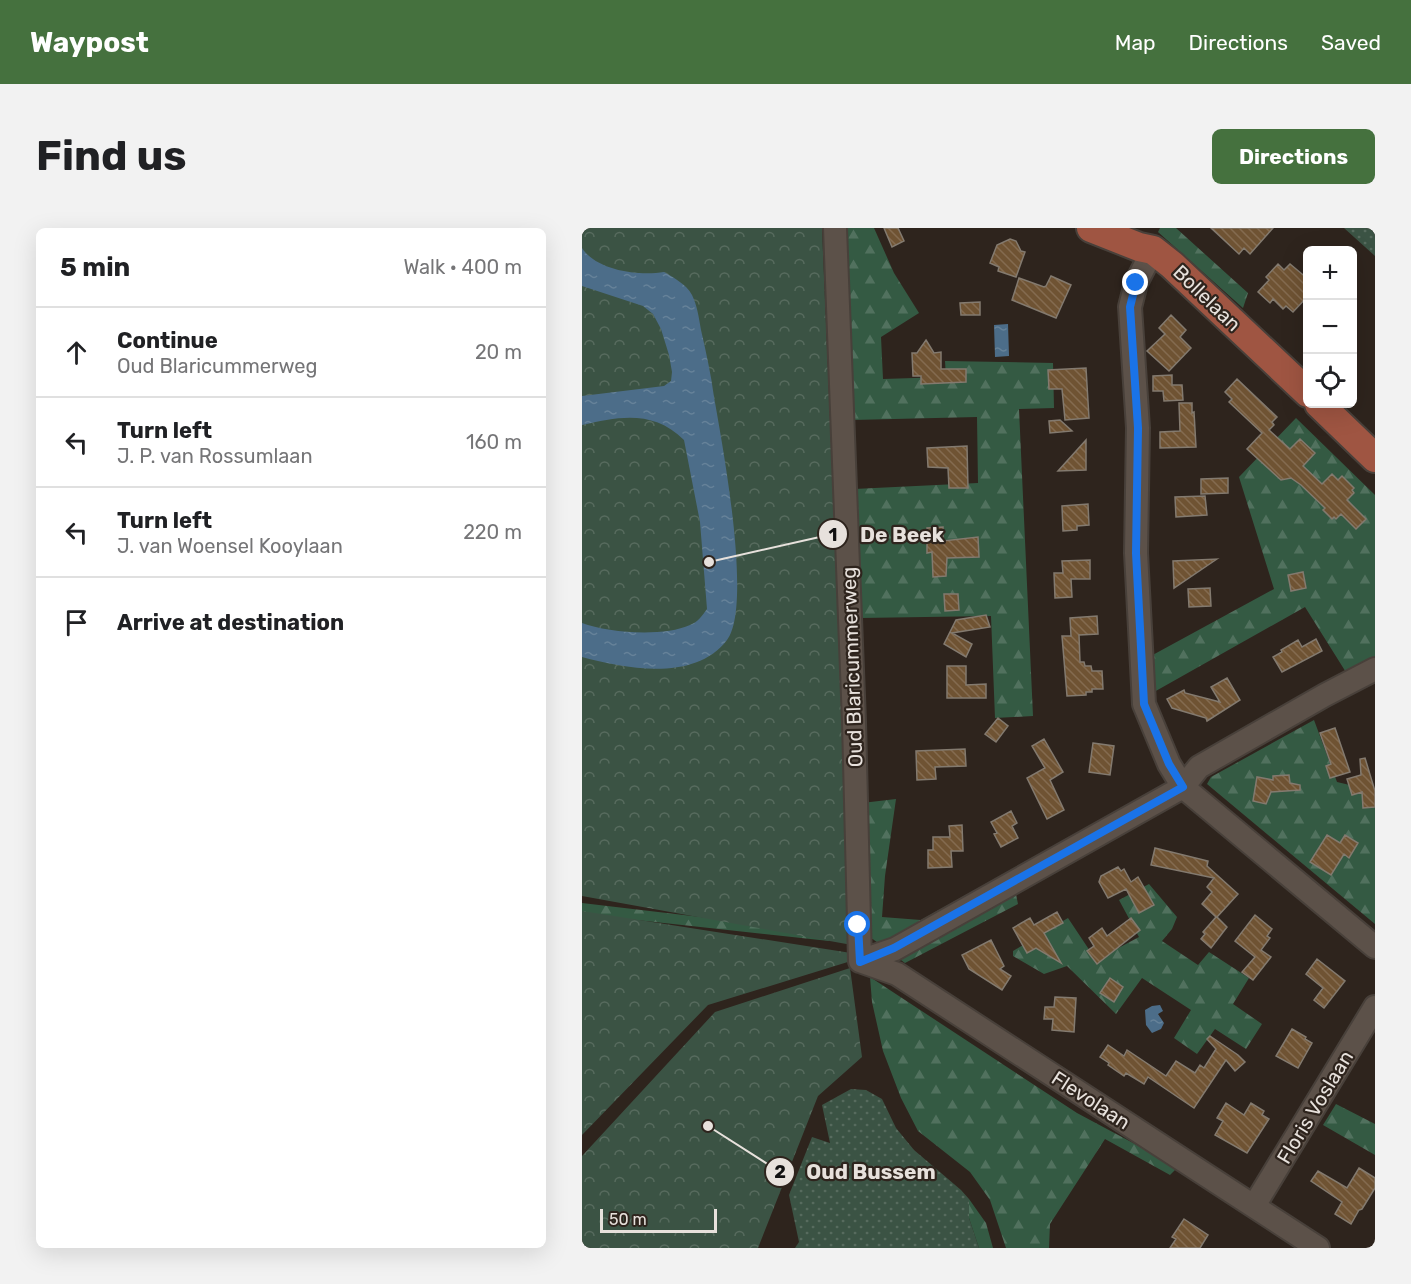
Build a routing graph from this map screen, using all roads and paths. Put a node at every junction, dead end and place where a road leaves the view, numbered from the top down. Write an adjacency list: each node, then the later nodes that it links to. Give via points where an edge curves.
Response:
1 (835, 228): 10 (street, Oud Blaricummerweg)
2 (1091, 228): 3 (main road, Bollelaan)
3 (1153, 250): 4 (main road, Bollelaan); 8 (street, via 1136,283 1130,307 1138,428 1136,553 1144,704)
4 (1303, 388)
5 (1323, 408): 6 (main road)
6 (1375, 458)
7 (1375, 669): 8 (street, via 1199,767)
8 (1183, 787): 9 (street); 10 (street, via 894,948)
9 (1375, 947)
10 (860, 962): 12 (street, Flevolaan, via 897,974)
11 (1375, 1007): 12 (street, Floris Voslaan)
12 (1254, 1206): 13 (street, Flevolaan)
13 (1318, 1248)

